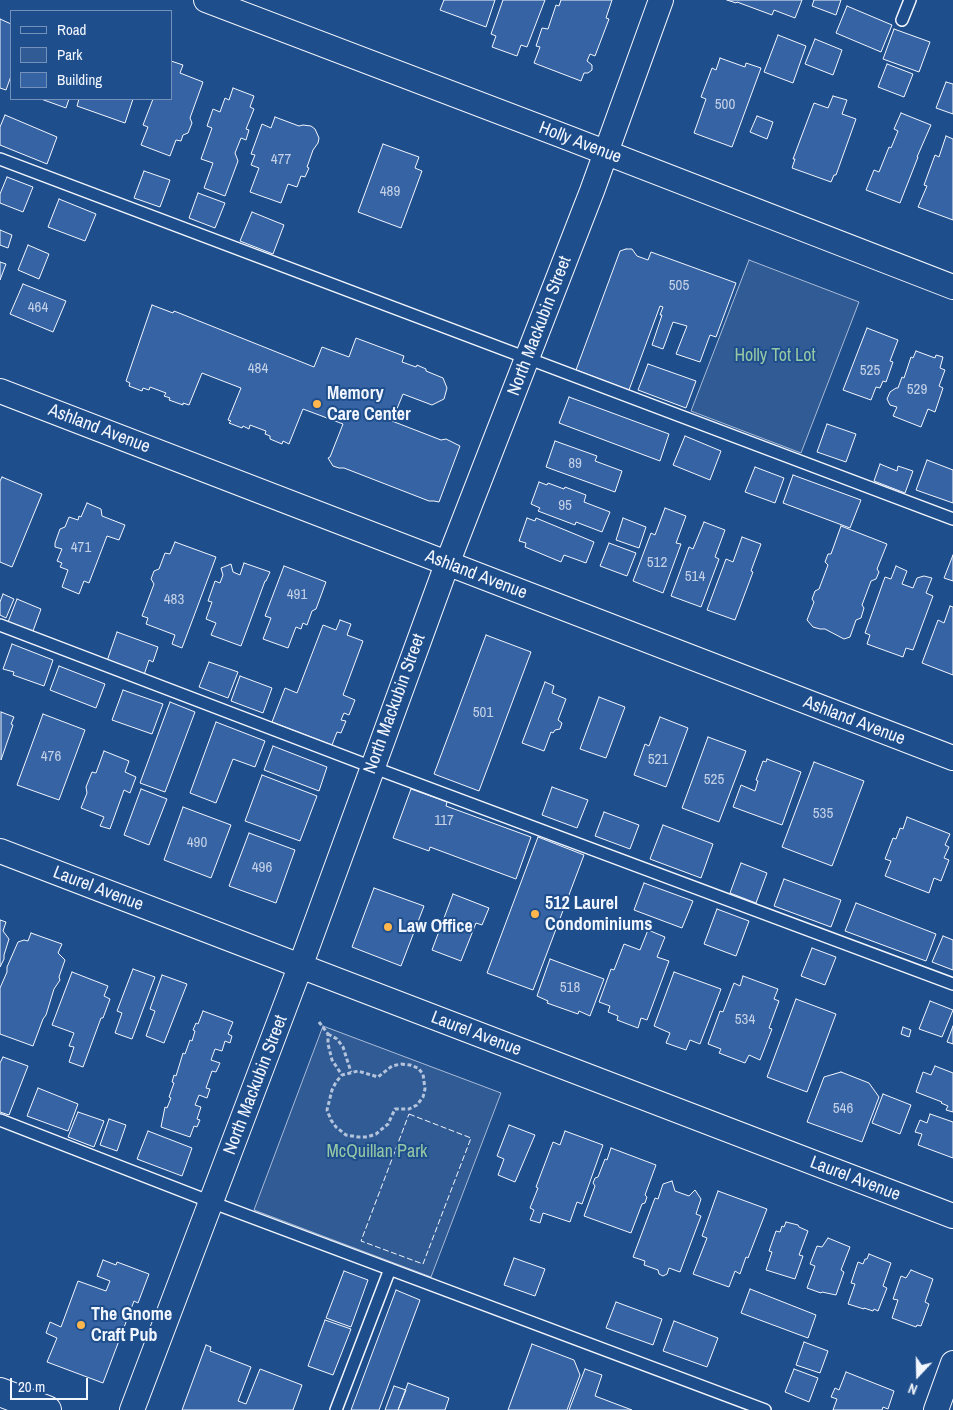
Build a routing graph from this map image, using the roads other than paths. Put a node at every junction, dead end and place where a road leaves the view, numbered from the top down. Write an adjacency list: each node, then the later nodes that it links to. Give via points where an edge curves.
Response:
1 (206, 0): 5 (street, Holly Avenue)
2 (662, 0): 5 (street, North Mackubin Street)
3 (910, 0): 4 (lane)
4 (902, 20)
5 (606, 153): 7 (street, Holly Avenue); 8 (street, North Mackubin Street)
6 (0, 159): 8 (lane)
7 (953, 287)
8 (527, 359): 10 (lane); 11 (street, North Mackubin Street)
9 (0, 391): 11 (street, Ashland Avenue)
10 (953, 519)
11 (446, 564): 13 (street, Ashland Avenue); 14 (street, North Mackubin Street)
12 (0, 625): 14 (lane)
13 (953, 758)
14 (372, 767): 16 (street, North Mackubin Street); 17 (lane)
15 (0, 851): 16 (street, Laurel Avenue)
16 (300, 967): 19 (street, North Mackubin Street); 20 (street, Laurel Avenue)
17 (953, 984)
18 (0, 1120): 19 (lane)
19 (211, 1202): 21 (lane); 25 (street, North Mackubin Street)
20 (953, 1216)
21 (390, 1269): 26 (lane); 27 (lane)
22 (953, 1363): 28 (street)
23 (0, 1392): 24 (street)
24 (47, 1410)
25 (132, 1410)
26 (336, 1410)
27 (765, 1410)
28 (936, 1410)

